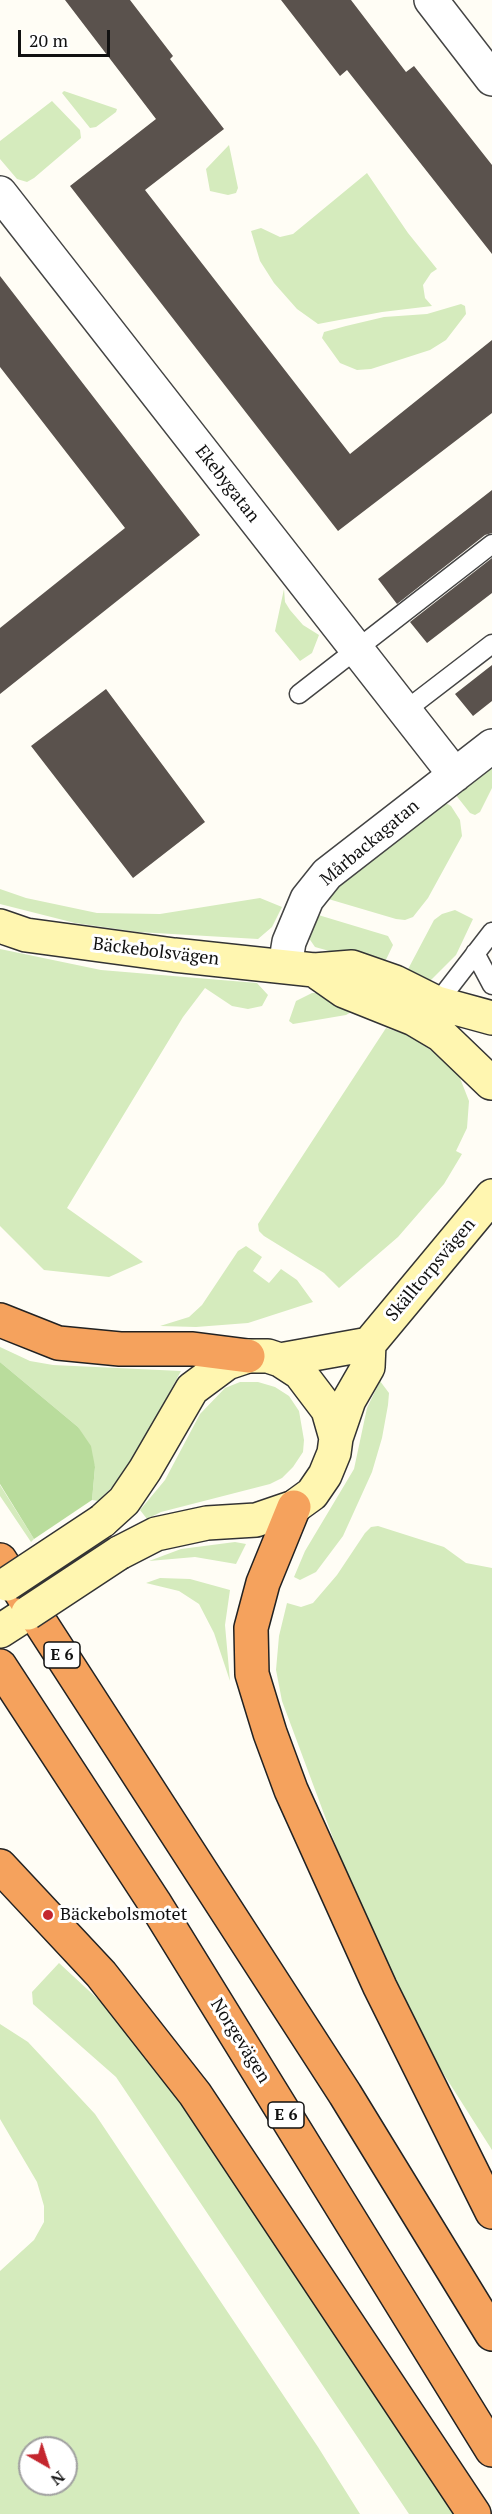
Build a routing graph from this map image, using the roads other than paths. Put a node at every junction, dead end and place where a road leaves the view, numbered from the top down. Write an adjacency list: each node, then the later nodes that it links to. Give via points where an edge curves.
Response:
1 (431, 0): 2 (street)
2 (492, 79)
3 (0, 193): 6 (street, Ekebygatan)
4 (492, 544): 6 (lane)
5 (492, 644): 8 (lane)
6 (356, 649): 7 (lane); 8 (street, Ekebygatan)
7 (299, 693)
8 (406, 710): 10 (street, Ekebygatan)
9 (492, 746): 10 (street, Mårbackagatan)
10 (455, 775): 14 (street, Mårbackagatan, via 327,874 307,899 289,942)
11 (0, 926): 14 (street, Bäckebolsvägen, via 47,938)
12 (492, 932): 13 (lane)
13 (475, 953): 15 (lane); 16 (lane)
14 (299, 968): 16 (street, Bäckebolsvägen, via 344,991)
15 (492, 985)
16 (429, 1013): 17 (street, Bäckebolsvägen, via 460,1012); 18 (street, Bäckebolsvägen, via 441,1035)
17 (492, 1018)
18 (492, 1076)
19 (492, 1196): 21 (street, Skälltorpsvägen)
20 (0, 1320): 22 (highway, via 58,1343 120,1349 193,1349)
21 (369, 1344): 23 (street); 24 (street, via 368,1367 349,1400)
22 (248, 1356): 23 (street); 27 (street, bridge, via 227,1363 192,1389 124,1501 102,1521)
23 (280, 1360): 24 (street, via 300,1373 316,1391 328,1410)
24 (336, 1438): 25 (street, via 325,1475 312,1494)
25 (294, 1507): 28 (street, bridge, via 256,1520 207,1523 156,1534); 31 (highway, via 263,1583 251,1628 252,1674 296,1800 380,1987)
26 (0, 1560): 32 (highway, E 6, via 345,2094)
27 (0, 1588)
28 (0, 1631)
29 (0, 1666): 33 (highway, Norgevägen / E 6, via 154,1902)
30 (0, 1866): 34 (highway, via 101,1974 195,2094)
31 (492, 2212)
32 (492, 2334)
33 (492, 2450)
34 (474, 2514)

